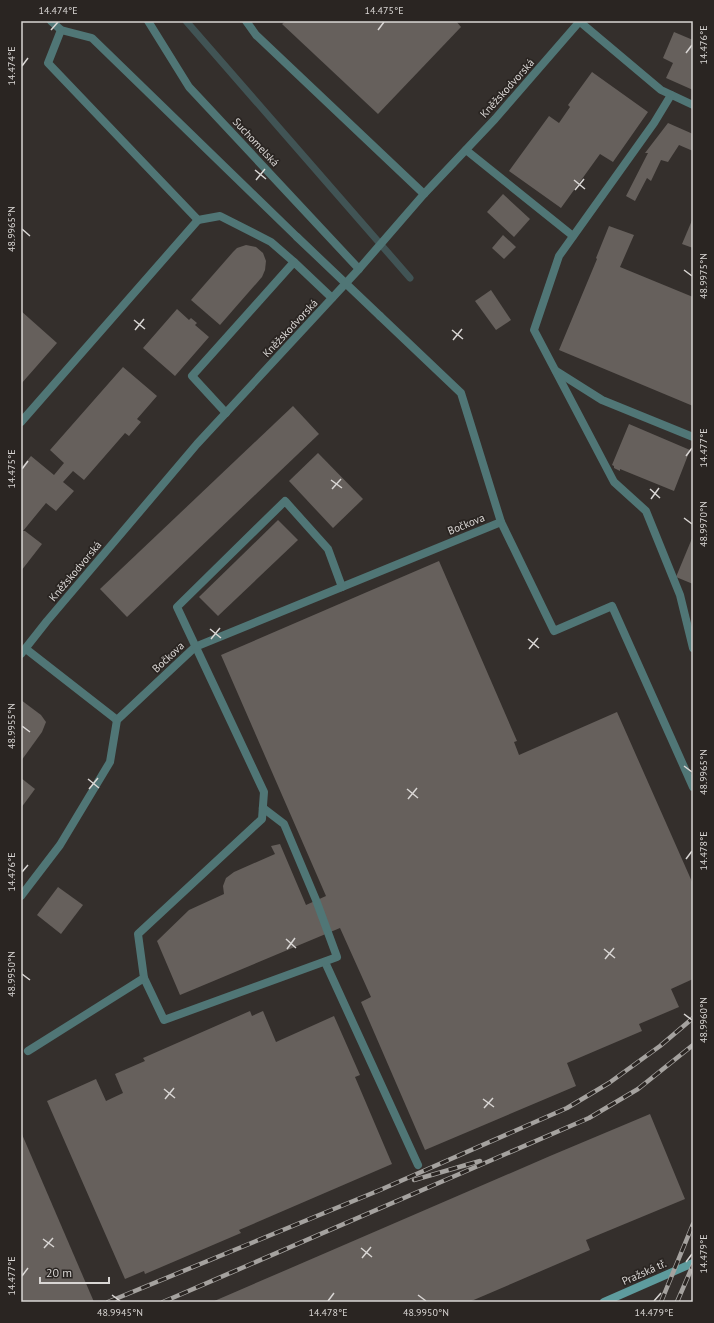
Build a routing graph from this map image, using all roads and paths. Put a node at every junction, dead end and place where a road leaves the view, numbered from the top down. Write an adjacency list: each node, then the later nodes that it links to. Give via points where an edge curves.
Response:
1 (51, 21): 5 (street)
2 (246, 21): 9 (street, via 256,35)
3 (580, 21): 6 (street, via 661,90); 8 (street, Kněžskodvorská)
4 (148, 22): 13 (street, Suchomelská, via 189,87)
5 (61, 30): 10 (street, via 48,63); 19 (street, bridge, via 92,38 461,393)
6 (671, 95): 7 (street); 11 (street, via 654,123)
7 (693, 105)
8 (466, 150): 9 (street, Kněžskodvorská); 11 (street)
9 (424, 194): 13 (street, Kněžskodvorská)
10 (198, 220): 12 (street, via 220,216 271,242); 17 (street)
11 (573, 236): 15 (street, via 559,256 534,330)
12 (294, 262): 14 (street); 16 (street, via 192,376)
13 (359, 269): 14 (street, Kněžskodvorská)
14 (332, 298): 16 (street, Kněžskodvorská)
15 (555, 370): 18 (street, via 602,400); 22 (street, via 614,482 646,510 680,595)
16 (226, 413): 23 (street, Kněžskodvorská, via 197,444)
17 (21, 422)
18 (693, 437)
19 (501, 522): 20 (street, Bočkova); 25 (street, via 554,631 612,606)
20 (342, 587): 21 (street, Bočkova); 21 (street, via 328,549 285,501 177,607)
21 (196, 647): 24 (street, Bočkova); 26 (street, via 264,792)
22 (693, 648)
23 (23, 652): 24 (street)
24 (117, 720): 27 (street, via 110,762 60,845)
25 (693, 787)
26 (263, 808): 28 (street, via 284,824 316,900 337,957); 29 (street, via 262,819 138,934)
27 (21, 896)
28 (325, 962): 29 (street, via 164,1020); 31 (street)
29 (144, 978): 30 (street)
30 (28, 1051)
31 (418, 1165)
32 (693, 1263): 33 (main road, Pražská tř.)
33 (604, 1302)

